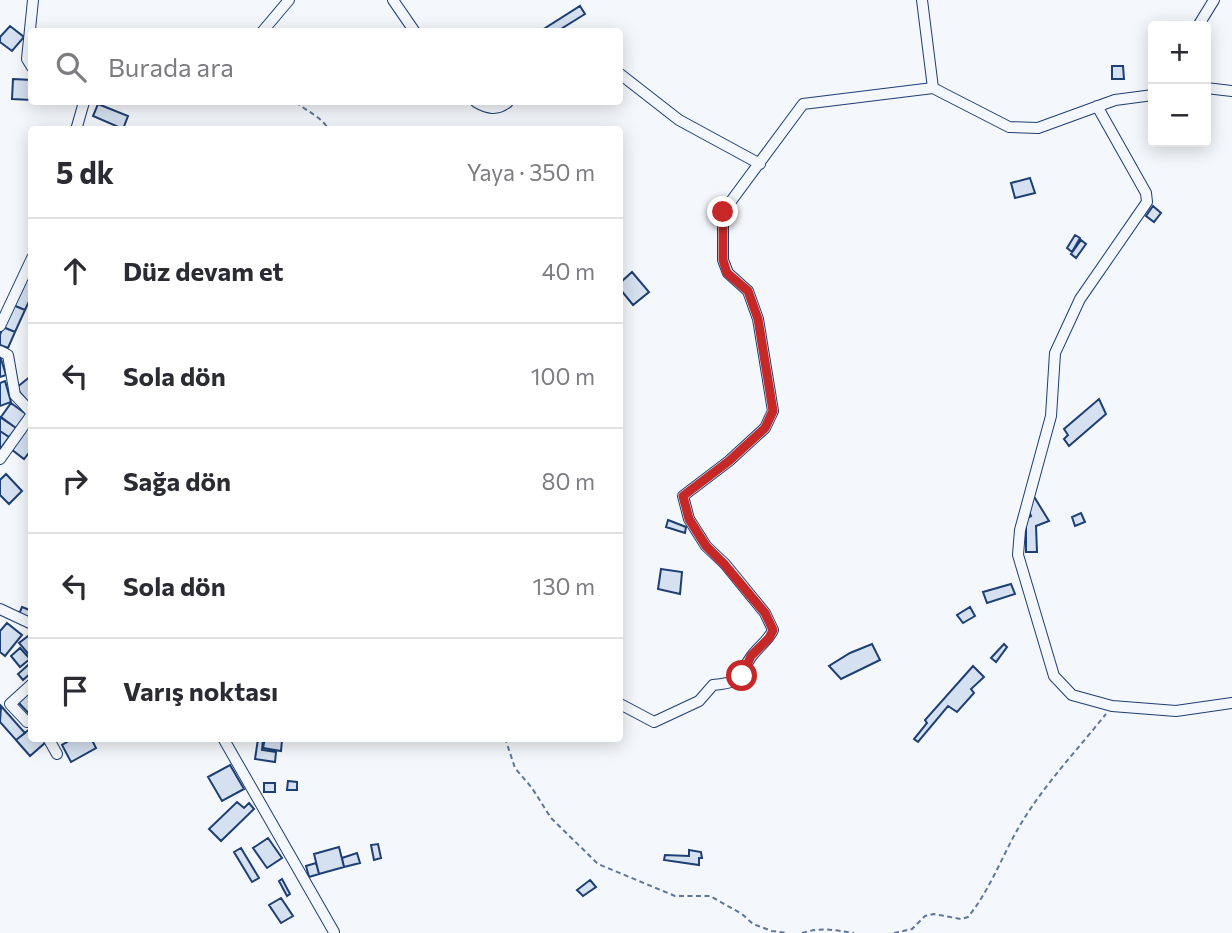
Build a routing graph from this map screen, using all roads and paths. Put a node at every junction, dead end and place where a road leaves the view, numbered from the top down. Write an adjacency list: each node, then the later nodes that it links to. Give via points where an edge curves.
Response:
1 (33, 0): 7 (street)
2 (289, 0): 8 (street)
3 (922, 0): 11 (street)
4 (1214, 0): 6 (street)
5 (398, 2): 9 (street)
6 (1201, 21)
7 (30, 28)
8 (265, 28)
9 (413, 28)
10 (623, 76): 22 (street, via 679,120)
11 (933, 88): 19 (street, via 1009,127 1038,128); 22 (street, via 803,104)
12 (1211, 89): 13 (street)
13 (1232, 91)
14 (1148, 96): 19 (street)
15 (82, 105): 20 (street)
16 (301, 105): 21 (path)
17 (482, 105): 18 (street)
18 (502, 105)
19 (1097, 106): 34 (street, via 1147,202 1080,299 1055,353 1051,416 1020,530 1018,555 1054,676 1073,695)
20 (77, 126)
21 (326, 126)
22 (760, 164): 33 (street, via 723,212 723,260 727,273 748,291 758,319 773,411 765,428 683,496 689,519 706,546 765,613 773,630 751,656 742,676 713,685 699,701 654,722)
23 (28, 266): 24 (street)
24 (0, 326)
25 (0, 351): 26 (street, via 8,355 15,396)
26 (28, 409)
27 (28, 419): 28 (street)
28 (0, 459)
29 (0, 609): 30 (street)
30 (28, 622)
31 (28, 688): 35 (street, via 10,704)
32 (1232, 703): 34 (street, via 1176,711)
33 (623, 706)
34 (1112, 706): 44 (path, via 1020,825 968,917 934,914 912,929)
35 (28, 722)
36 (50, 742): 39 (street)
37 (225, 742): 40 (street)
38 (506, 742): 41 (path, via 515,768 551,818 598,864 675,896 710,895 753,923)
39 (57, 754)
40 (334, 932)
41 (787, 933)
42 (802, 933): 43 (path, via 818,928)
43 (854, 933)
44 (894, 933)

